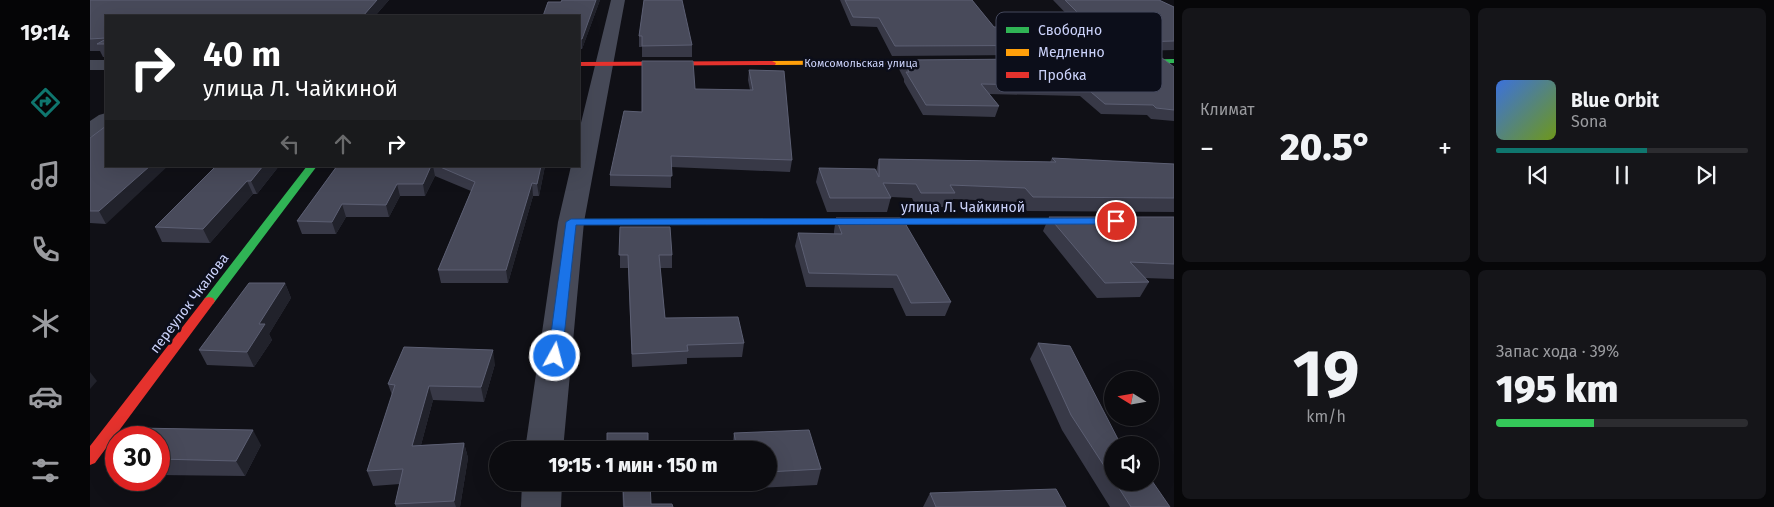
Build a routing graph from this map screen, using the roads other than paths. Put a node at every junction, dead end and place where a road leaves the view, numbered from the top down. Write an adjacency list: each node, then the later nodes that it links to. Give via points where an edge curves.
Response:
1 (618, 0): 3 (street)
2 (948, 62): 3 (street, Комсомольская улица)
3 (591, 64): 8 (street)
4 (90, 65): 5 (street)
5 (105, 65)
6 (105, 120): 7 (street)
7 (90, 131)
8 (580, 151)
9 (311, 167): 14 (street, переулок Чкалова)
10 (578, 167): 12 (street)
11 (1094, 221): 12 (street, улица Л. Чайкиной)
12 (571, 222): 13 (street)
13 (545, 441)
14 (90, 458)
15 (542, 491): 16 (street)
16 (541, 507)

